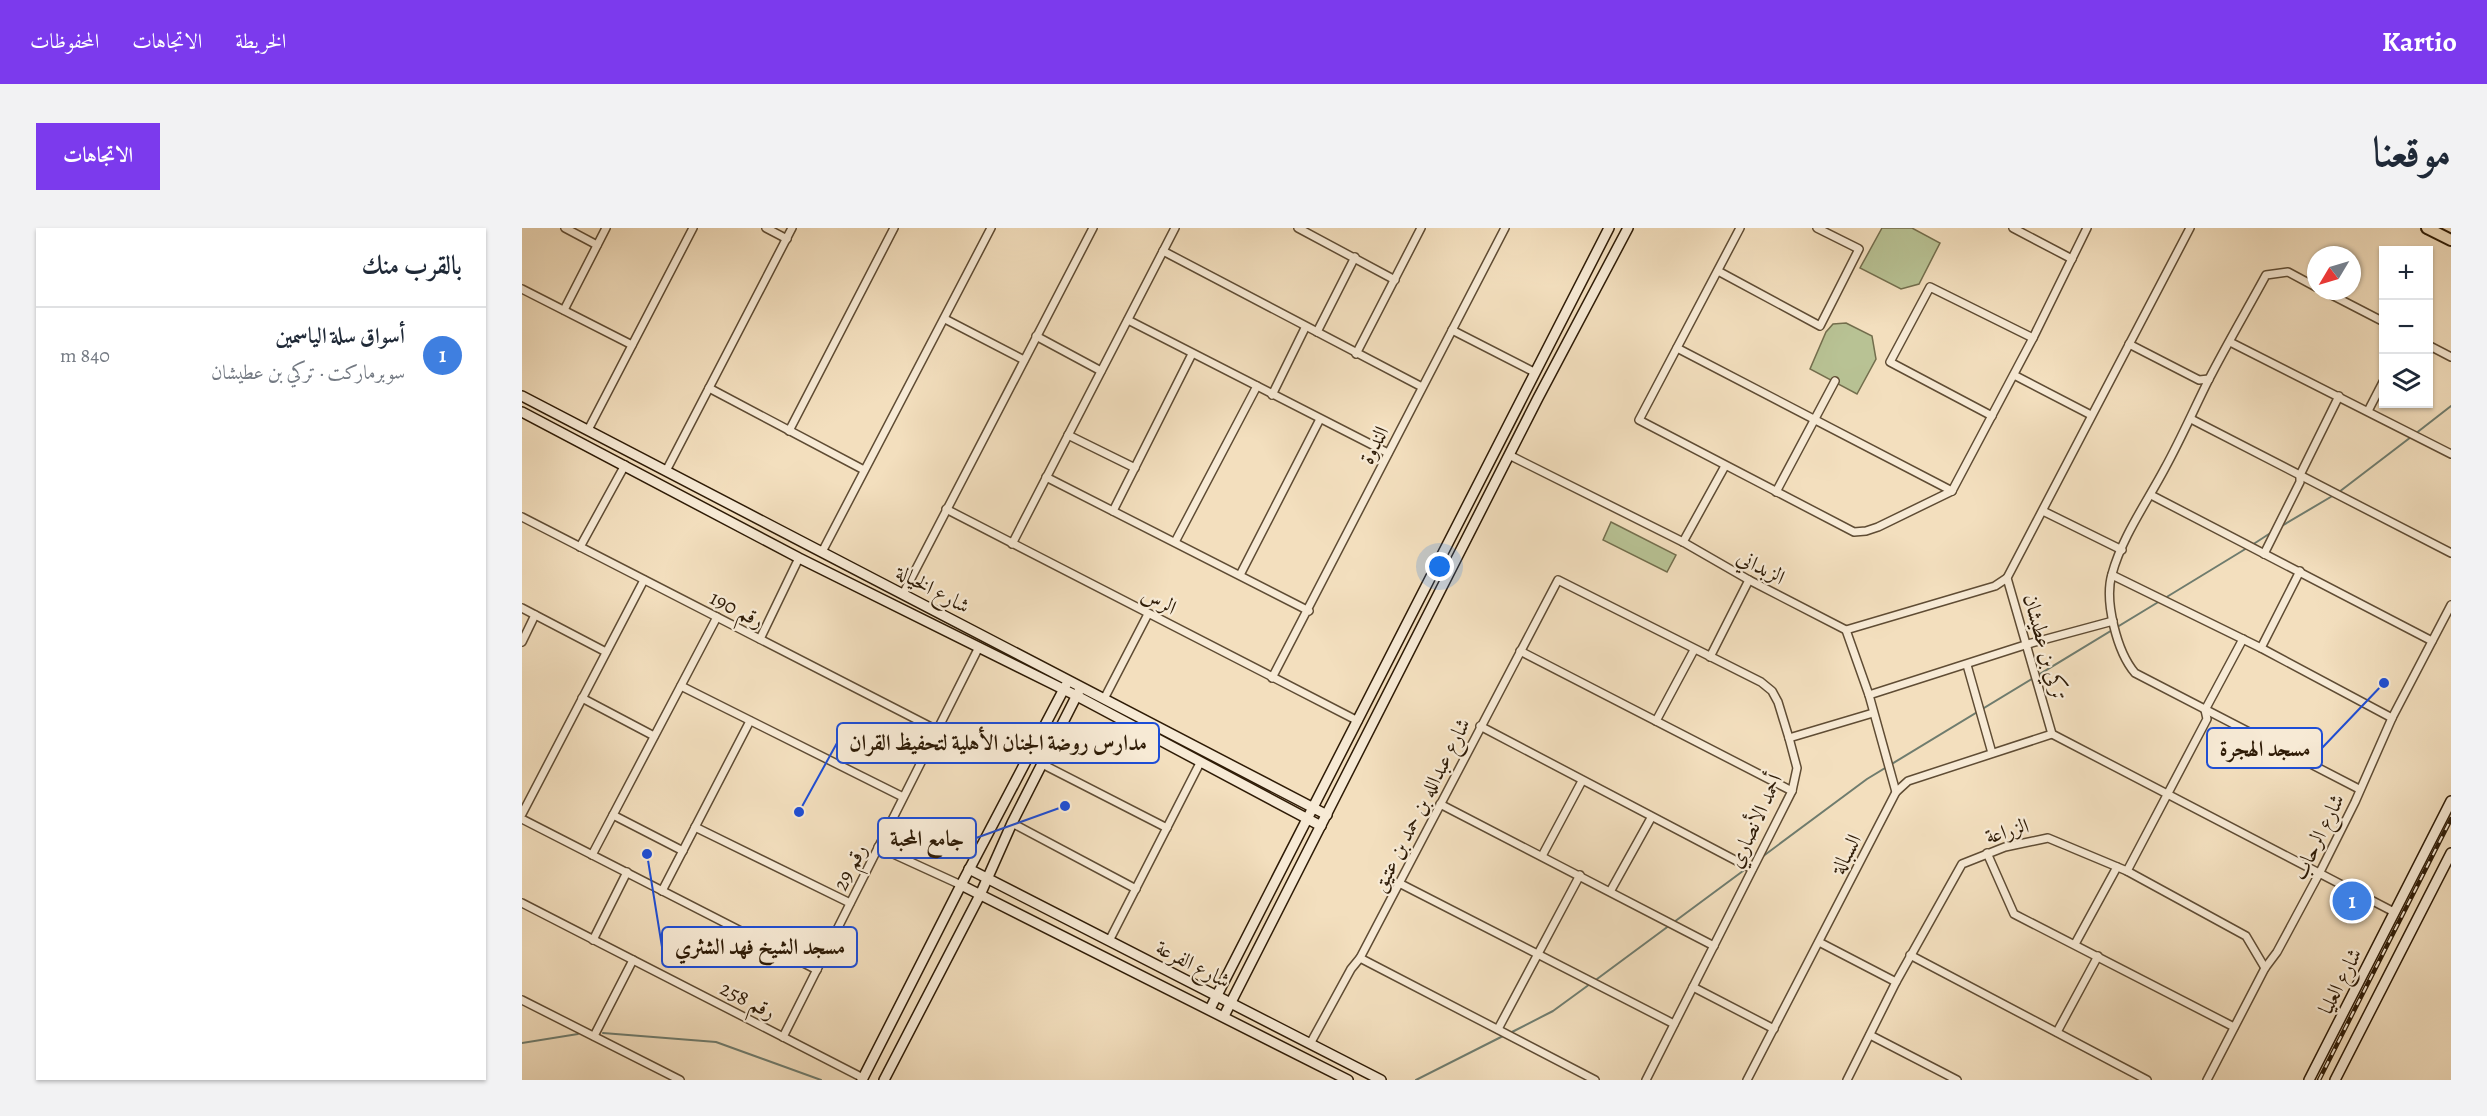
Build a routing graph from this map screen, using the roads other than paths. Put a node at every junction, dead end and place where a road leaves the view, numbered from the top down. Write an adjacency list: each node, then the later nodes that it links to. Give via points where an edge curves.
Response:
1 (565, 228): 23 (street)
2 (606, 228): 23 (street)
3 (693, 228): 43 (street)
4 (766, 228): 21 (street)
5 (792, 228): 21 (street)
6 (894, 228): 70 (street)
7 (991, 228): 33 (street)
8 (1093, 228): 39 (street)
9 (1175, 228): 24 (street)
10 (1298, 228): 25 (street)
11 (1421, 228): 28 (street)
12 (1505, 228): 37 (street, الندوة)
13 (1609, 228): 51 (street)
14 (1628, 228): 74 (street)
15 (1740, 228): 27 (street)
16 (1817, 228): 27 (street, via 1859,249 1820,326)
17 (2013, 228): 26 (street)
18 (2087, 228): 26 (street)
19 (2190, 228): 42 (street, تركي بن عطيشان)
20 (2427, 228): 22 (main road)
21 (787, 239): 57 (street)
22 (2451, 240)
23 (597, 245): 32 (street)
24 (1163, 251): 35 (street); 36 (street)
25 (1354, 257): 28 (street); 38 (street)
26 (2072, 259): 40 (street)
27 (1718, 271): 44 (street)
28 (1395, 279): 47 (street)
29 (2307, 282): 41 (street, via 2288,272 2266,275)
30 (522, 289): 32 (street)
31 (2341, 300): 34 (street)
32 (564, 310): 43 (street)
33 (945, 319): 49 (street); 78 (street)
34 (2379, 319)
35 (1128, 320): 46 (street); 50 (street)
36 (1305, 328): 38 (street); 59 (street)
37 (1452, 330): 51 (street); 56 (street, الندوة)
38 (1317, 332): 47 (street)
39 (1036, 336): 49 (street); 50 (street)
40 (2033, 338): 52 (street); 65 (street, via 1930,287 1890,362)
41 (2230, 342): 53 (street); 61 (street)
42 (2129, 344): 53 (street, via 2199,380); 64 (street, تركي بن عطيشان)
43 (632, 345): 69 (street)
44 (1677, 348): 68 (street); 76 (street, via 1638,420)
45 (2433, 348): 48 (street)
46 (1192, 354): 55 (street); 77 (street)
47 (1356, 354): 56 (street)
48 (2451, 357)
49 (1024, 360): 85 (street)
50 (1101, 371): 71 (street)
51 (1534, 372): 145 (street)
52 (2014, 375): 64 (street); 65 (street)
53 (2209, 379): 67 (street)
54 (1835, 381): 68 (street)
55 (1257, 386): 59 (street); 94 (street)
56 (1422, 387): 72 (street, الندوة)
57 (709, 388): 70 (street); 79 (street)
58 (2379, 390): 62 (street)
59 (1272, 395): 66 (street)
60 (522, 396): 69 (street, شارع الخيالة)
61 (2339, 396): 62 (street); 80 (street)
62 (2368, 411): 73 (street)
63 (522, 412): 75 (street, شارع الخيالة)
64 (2091, 415): 87 (street, تركي بن عطيشان)
65 (1992, 416): 82 (street)
66 (1320, 419): 72 (street); 103 (street)
67 (2191, 419): 80 (street); 84 (street)
68 (1815, 420): 82 (street); 83 (street)
69 (588, 430): 79 (street, شارع الخيالة)
70 (789, 430): 78 (street)
71 (1068, 435): 77 (street); 81 (street)
72 (1388, 453): 112 (street, الندوة)
73 (2451, 454)
74 (1509, 455): 92 (street, الزبداني); 168 (street)
75 (625, 465): 90 (street, شارع الخيالة); 96 (street)
76 (1725, 466): 83 (street); 92 (street)
77 (1135, 468): 86 (street)
78 (864, 470): 98 (street)
79 (666, 471): 88 (street, شارع الخيالة)
80 (2300, 475): 99 (street); 100 (street)
81 (1046, 477): 86 (street); 95 (street)
82 (1952, 490): 83 (street, via 1878,527 1854,532)
83 (1776, 492)
84 (2151, 495): 97 (street); 100 (street)
85 (946, 509): 95 (street, الرس); 109 (street)
86 (1113, 511): 94 (street)
87 (2043, 511): 97 (street); 105 (street, تركي بن عطيشان)
88 (748, 513): 90 (street, via 754,520 752,524); 91 (street, شارع الخيالة)
89 (522, 517): 96 (street, رقم 190)
90 (740, 526): 93 (street, شارع الخيالة)
91 (784, 532): 93 (street, via 768,530 765,534); 98 (street, شارع الخيالة)
92 (1683, 542): 108 (street, الزبداني)
93 (773, 543): 101 (street, شارع الخيالة)
94 (1175, 543): 103 (street)
95 (1012, 544): 113 (street, الرس)
96 (580, 547): 106 (street, رقم 190)
97 (2122, 550): 104 (street)
98 (822, 552): 109 (street, شارع الخيالة)
99 (2451, 553)
100 (2264, 554): 102 (street)
101 (799, 558): 118 (street); 123 (street, شارع الخيالة)
102 (2300, 572): 120 (street); 124 (street)
103 (1240, 575): 112 (street)
104 (2112, 575): 116 (street, via 2109,598); 119 (street)
105 (2007, 578): 117 (street, via 1995,586); 122 (street, تركي بن عطيشان)
106 (644, 580): 115 (street, رقم 190); 127 (street)
107 (1558, 580): 125 (street, أحمد الأنصاري); 126 (street, شارع عبدالله بن حمد بن عتيق)
108 (1749, 580): 117 (street, الزبداني); 128 (street)
109 (903, 594): 130 (street, شارع الخيالة)
110 (2451, 605): 120 (street, شارع الرحاب)
111 (522, 609): 114 (street)
112 (1309, 611): 132 (street, الندوة)
113 (1148, 614): 132 (street, الرس); 139 (street)
114 (535, 615): 121 (street); 127 (street)
115 (717, 617): 118 (street, رقم 190); 134 (street)
116 (2113, 621): 122 (street); 141 (street, via 2126,661 2135,673)
117 (1846, 630): 136 (street)
118 (760, 639): 148 (street, رقم 190)
119 (2242, 639): 124 (street); 141 (street)
120 (2432, 641): 143 (street, شارع الرحاب)
121 (522, 642)
122 (2028, 644): 129 (street); 149 (street, تركي بن عطيشان)
123 (979, 647): 131 (street, شارع الخيالة); 148 (street, رقم 29)
124 (2261, 648): 143 (street)
125 (1694, 650): 128 (street, أحمد الأنصاري); 146 (street)
126 (1520, 651): 146 (street); 147 (street, شارع عبدالله بن حمد بن عتيق)
127 (606, 652): 138 (street)
128 (1710, 657): 151 (street, أحمد الأنصاري, via 1772,691)
129 (1967, 665): 136 (street); 152 (street)
130 (1046, 668): 131 (street, via 1058,678 1056,684); 133 (street, شارع الخيالة)
131 (1040, 677): 133 (street, شارع الخيالة)
132 (1272, 678): 145 (street, الرس)
133 (1066, 685): 135 (street, شارع الخيالة); 137 (street, شارع الخيالة); 178 (street)
134 (681, 686): 144 (street); 150 (street)
135 (1082, 686): 137 (street); 139 (street, شارع الخيالة)
136 (1869, 695): 142 (street)
137 (1077, 696): 140 (street, شارع الخيالة); 154 (street)
138 (582, 698): 150 (street); 166 (street)
139 (1103, 698): 140 (street, via 1090,697); 161 (street, شارع الخيالة)
140 (1099, 709): 153 (street, شارع الخيالة)
141 (2205, 710): 156 (street); 159 (street, via 2207,719)
142 (1874, 713): 151 (street); 158 (street)
143 (2392, 718): 156 (street, شارع الرحاب)
144 (750, 721): 160 (street); 173 (street)
145 (1359, 721): 165 (street)
146 (1656, 721): 157 (street)
147 (1480, 726): 155 (street); 163 (street, شارع عبدالله بن حمد بن عتيق)
148 (937, 730): 160 (street, رقم 29)
149 (2052, 734): 152 (street); 159 (street, تركي بن عطيشان)
150 (654, 736): 167 (street)
151 (1789, 738): 157 (street, أحمد الأنصاري, via 1797,768)
152 (1992, 753): 158 (street, via 1908,781)
153 (1200, 763): 164 (street, شارع الخيالة); 175 (street)
154 (1042, 764): 172 (street); 175 (street)
155 (1582, 781): 169 (street); 182 (street)
156 (2359, 789): 189 (street, شارع الرحاب)
157 (1792, 791): 186 (street, أحمد الأنصاري)
158 (1896, 792): 205 (street, السبالة)
159 (2168, 794): 187 (street); 189 (street, تركي بن عطيشان)
160 (903, 797): 176 (street, رقم 29)
161 (1295, 798): 164 (street, via 1295,806); 165 (street, شارع الخيالة)
162 (2451, 801): 202 (street, شارع العليا)
163 (1440, 804): 182 (street); 192 (street, شارع عبدالله بن حمد بن عتيق)
164 (1285, 807): 171 (street, شارع الخيالة)
165 (1314, 808): 168 (street, شارع الخيالة); 171 (street)
166 (522, 814)
167 (613, 815): 177 (street); 181 (street)
168 (1327, 815): 174 (street)
169 (1651, 818): 186 (street); 195 (street)
170 (522, 819): 181 (street)
171 (1308, 819): 174 (street, شارع الخيالة); 215 (street)
172 (1012, 823): 183 (street); 194 (street)
173 (695, 826): 177 (street); 200 (street)
174 (1321, 826): 216 (street)
175 (1167, 828): 194 (street)
176 (878, 847): 193 (street); 200 (street, رقم 29)
177 (683, 851): 196 (street)
178 (978, 853): 183 (street, via 975,866 984,870); 185 (street)
179 (1987, 853): 184 (street, الزراعة, via 2048,837); 206 (street, via 2014,914); 209 (street, الزراعة, via 1962,864)
180 (2451, 853): 246 (street, شارع العليا)
181 (592, 855): 188 (street)
182 (1542, 856): 190 (street)
183 (994, 862): 191 (street)
184 (2117, 867): 187 (street, الزراعة); 206 (street)
185 (969, 869): 191 (street, شارع الفرعة); 193 (street)
186 (1752, 869): 207 (street, أحمد الأنصاري)
187 (2127, 871): 213 (street, الزراعة, via 2246,936)
188 (627, 872): 196 (street); 203 (street)
189 (2320, 872): 202 (street, تركي بن عطيشان); 213 (street, شارع الرحاب)
190 (1580, 875): 195 (street); 208 (street)
191 (988, 879): 197 (street); 204 (street, شارع الفرعة)
192 (1399, 883): 208 (street); 211 (street, شارع عبدالله بن حمد بن عتيق)
193 (961, 885): 197 (street, شارع الفرعة); 198 (street)
194 (1136, 889): 204 (street)
195 (1611, 890): 207 (street)
196 (662, 891): 214 (street)
197 (980, 895): 201 (street); 222 (street, شارع الفرعة)
198 (955, 897): 201 (street, via 963,889 972,893); 233 (street)
199 (522, 903): 203 (street, رقم 258)
200 (850, 903): 214 (street, رقم 29)
201 (973, 907): 235 (street)
202 (2394, 912): 245 (street, شارع العليا)
203 (593, 940): 212 (street, رقم 258)
204 (1109, 941): 219 (street, شارع الفرعة)
205 (1820, 942): 217 (street); 227 (street, السبالة)
206 (2075, 944): 210 (street)
207 (1714, 946): 218 (street, أحمد الأنصاري)
208 (1538, 952): 224 (street); 226 (street)
209 (1910, 955): 217 (street, الزراعة); 228 (street)
210 (2098, 956): 225 (street); 228 (street)
211 (1360, 958): 226 (street); 232 (street, شارع عبدالله بن حمد بن عتيق)
212 (633, 960): 230 (street); 231 (street, رقم 258)
213 (2265, 968): 225 (street, شارع الرحاب)
214 (817, 970): 231 (street, رقم 29)
215 (1227, 973): 216 (street, via 1226,989 1231,990); 219 (street)
216 (1242, 979): 221 (street)
217 (1896, 982): 229 (street, الزراعة)
218 (1693, 987): 224 (street, أحمد الأنصاري); 227 (street)
219 (1216, 996): 221 (street, شارع الفرعة); 222 (street)
220 (522, 1000): 230 (street)
221 (1230, 1003): 223 (street); 232 (street, شارع الفرعة)
222 (1210, 1010): 223 (street, شارع الفرعة)
223 (1224, 1016): 236 (street, شارع الفرعة)
224 (1674, 1024): 239 (street, أحمد الأنصاري)
225 (2234, 1027): 244 (street, شارع الرحاب)
226 (1498, 1029): 238 (street)
227 (1774, 1029): 240 (street, السبالة)
228 (2057, 1032): 243 (street)
229 (1870, 1035): 241 (street, الزراعة); 242 (street)
230 (594, 1036): 234 (street)
231 (783, 1037): 233 (street, رقم 258)
232 (1310, 1044): 237 (street, شارع الفرعة)
233 (862, 1079)
234 (680, 1080)
235 (884, 1080)
236 (1347, 1080)
237 (1381, 1080)
238 (1595, 1080)
239 (1646, 1080)
240 (1747, 1080)
241 (1847, 1080)
242 (1957, 1080)
243 (2147, 1080)
244 (2207, 1080)
245 (2309, 1080)
246 (2335, 1080)

